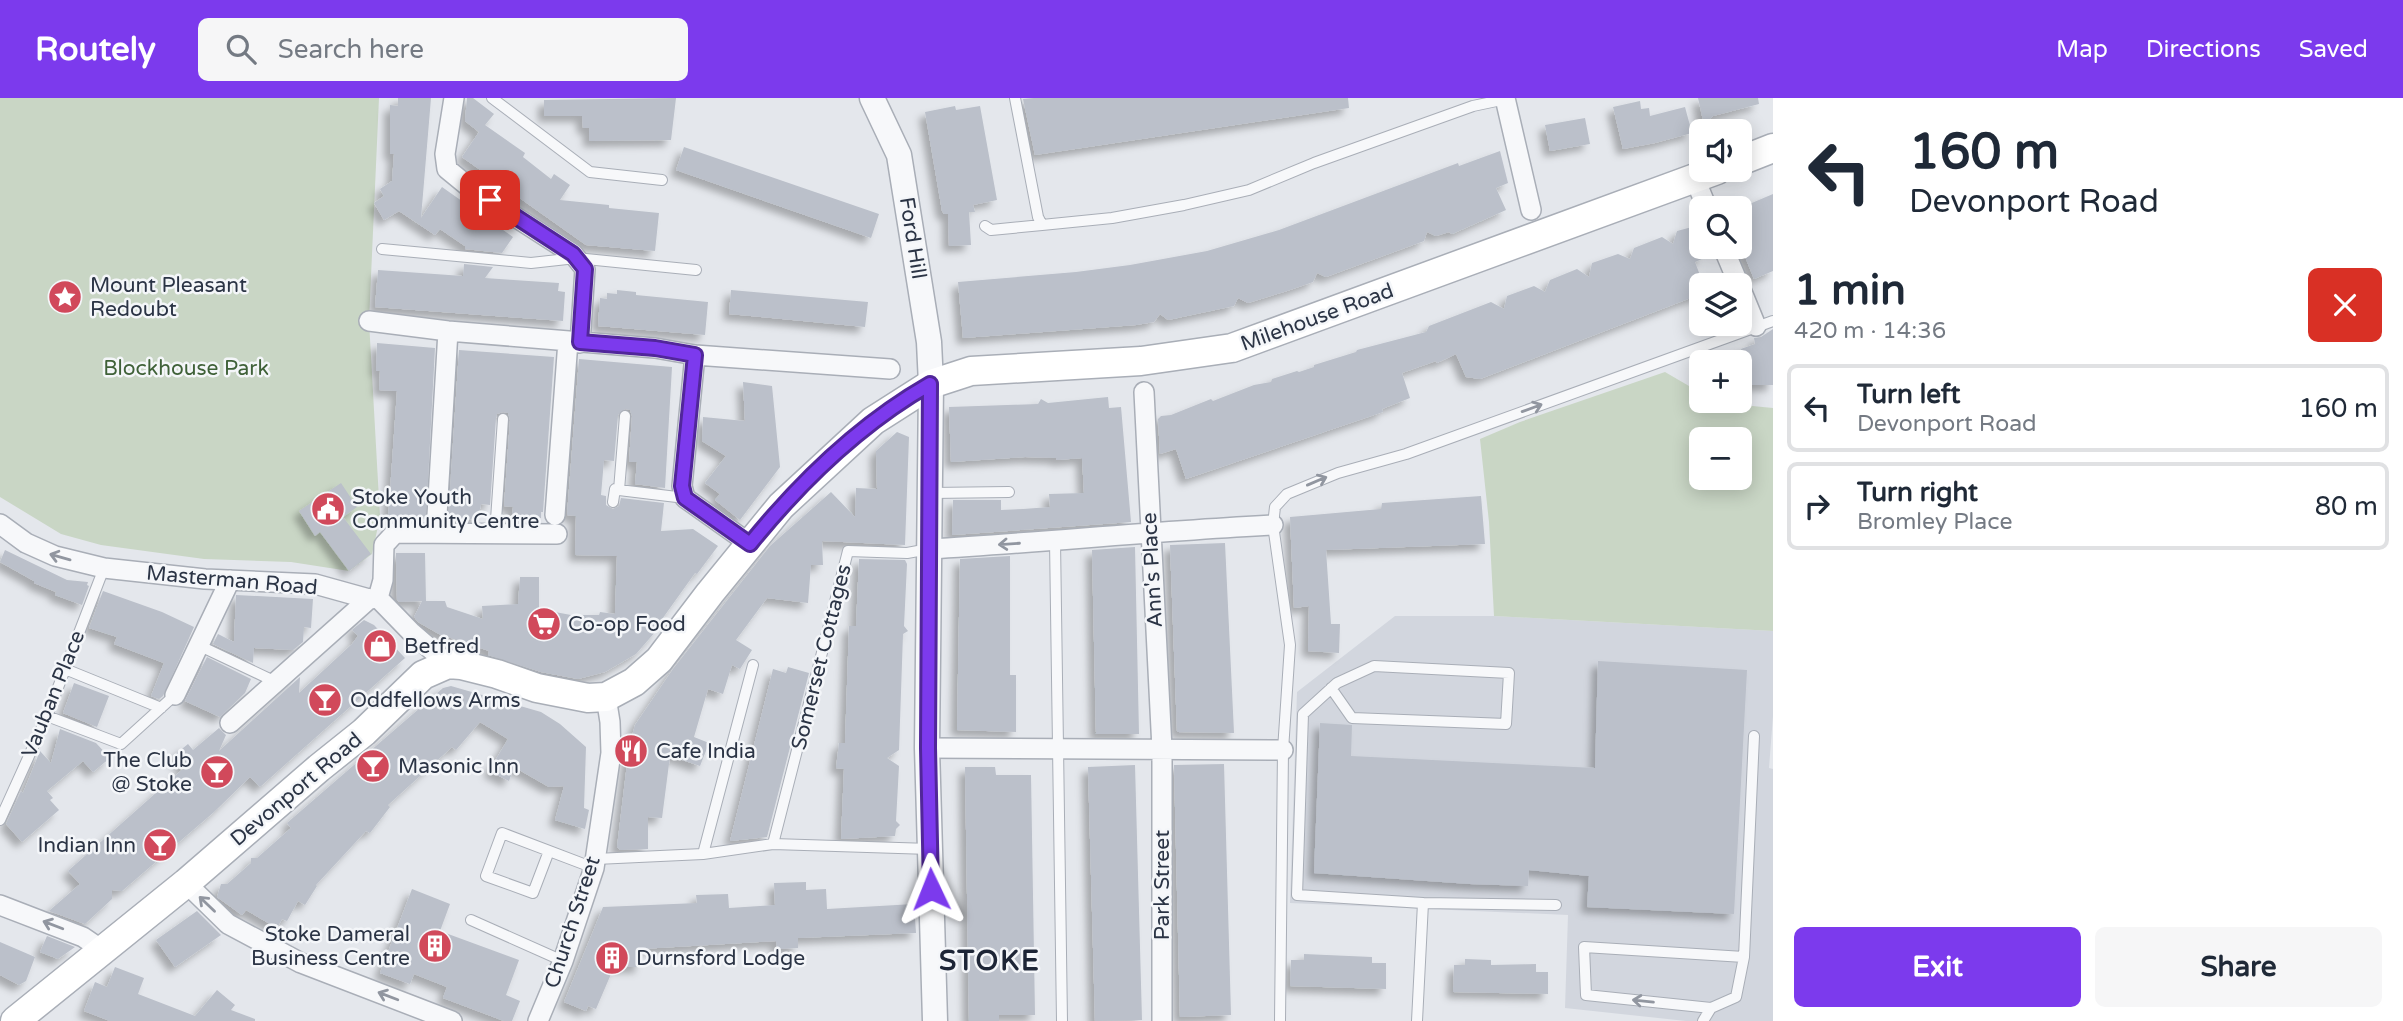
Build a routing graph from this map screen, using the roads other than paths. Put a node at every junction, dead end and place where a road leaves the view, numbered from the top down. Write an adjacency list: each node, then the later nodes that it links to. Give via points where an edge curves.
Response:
1 (454, 98): 14 (street, via 447,169)
2 (492, 98): 8 (lane, via 590,172)
3 (1015, 98): 11 (lane)
4 (876, 99): 23 (street, Ford Hill, via 900,155 929,342)
5 (1505, 99): 10 (street); 11 (lane, via 1473,106 1250,190 1112,219)
6 (1773, 148): 7 (main road)
7 (1752, 156)
8 (662, 180)
9 (1689, 180): 23 (main road, Milehouse Road, via 1233,348 1140,361 971,371)
10 (1531, 209)
11 (1042, 225): 12 (lane, via 991,230)
12 (985, 226)
13 (382, 249): 14 (lane, via 531,263)
14 (576, 258): 15 (lane); 20 (street, via 585,269)
15 (696, 270)
16 (1752, 305): 18 (street)
17 (369, 321): 19 (street)
18 (1764, 323): 34 (lane, one-way to 18, via 1275,508 1287,494 1338,473 1406,454)
19 (449, 331): 20 (street); 32 (street)
20 (574, 342): 21 (street); 36 (street, via 556,524)
21 (695, 355): 22 (street); 30 (street, via 682,486)
22 (890, 369)
23 (930, 384): 29 (street, Ford Hill); 38 (main road, Milehouse Road, via 873,421 821,466)
24 (1144, 391): 35 (street, Ann's Place)
25 (625, 416): 27 (lane)
26 (503, 419): 36 (lane)
27 (619, 490): 30 (lane); 31 (lane, via 615,489)
28 (1009, 492): 29 (lane)
29 (930, 493): 39 (street, Ford Hill)
30 (685, 498): 38 (street)
31 (613, 502)
32 (437, 515)
33 (0, 524): 40 (street, Masterman Road, one-way to 33, via 55,556)
34 (1273, 525): 35 (street); 57 (lane, via 1290,645)
35 (1150, 531): 37 (street); 56 (street, Ann's Place)
36 (495, 534): 42 (street, via 395,533 384,545 383,580)
37 (1055, 541): 39 (street, one-way to 39); 55 (lane)
38 (750, 544): 49 (main road, via 659,660 634,682)
39 (930, 549): 54 (street, Ford Hill); 59 (lane, Somerset Cottages, via 848,551)
40 (104, 568): 41 (street, Masterman Road); 46 (lane, Vauban Place)
41 (230, 580): 42 (street, Masterman Road, via 315,584); 43 (street)
42 (373, 599): 44 (street, Masterman Road); 47 (street)
43 (198, 645): 47 (lane); 50 (street)
44 (448, 664): 49 (main road, via 588,698); 64 (main road, Devonport Road, via 423,675 354,741)
45 (753, 665): 62 (lane)
46 (65, 669): 50 (lane); 51 (lane, Vauban Place)
47 (276, 682): 52 (street)
48 (1331, 688): 48 (lane, via 1374,666 1509,673 1506,724 1352,718); 57 (lane, via 1303,714)
49 (606, 697): 63 (street, Church Street, via 611,753)
50 (168, 701): 51 (lane, via 121,744)
51 (47, 716): 58 (lane, Vauban Place)
52 (230, 723)
53 (1754, 736): 70 (lane)
54 (928, 748): 55 (street); 60 (street, Ford Hill)
55 (1058, 749): 56 (street); 77 (lane)
56 (1162, 749): 57 (street); 78 (street, Park Street)
57 (1292, 751): 65 (lane, via 1297,895); 79 (lane)
58 (0, 820)
59 (773, 844): 60 (lane); 62 (lane)
60 (930, 849): 76 (street, Ford Hill)
61 (549, 851): 61 (lane, via 502,833 486,876 533,893); 63 (lane)
62 (704, 854): 63 (lane)
63 (595, 864): 71 (street, Church Street)
64 (186, 883): 69 (main road, Devonport Road); 74 (street, one-way to 64, via 301,963 229,924)
65 (1423, 903): 67 (lane); 80 (lane)
66 (0, 905): 69 (street, one-way to 66, via 83,937)
67 (1556, 905)
68 (471, 920): 71 (lane)
69 (102, 950): 73 (main road, Devonport Road)
70 (1744, 957): 72 (lane, via 1736,996); 72 (lane, one-way to 70, via 1586,995 1584,947)
71 (563, 961): 75 (street, Church Street)
72 (1711, 1008): 81 (lane)
73 (15, 1021)
74 (452, 1021)
75 (538, 1021)
76 (935, 1021)
77 (1062, 1021)
78 (1162, 1021)
79 (1280, 1021)
80 (1417, 1021)
81 (1703, 1021)

